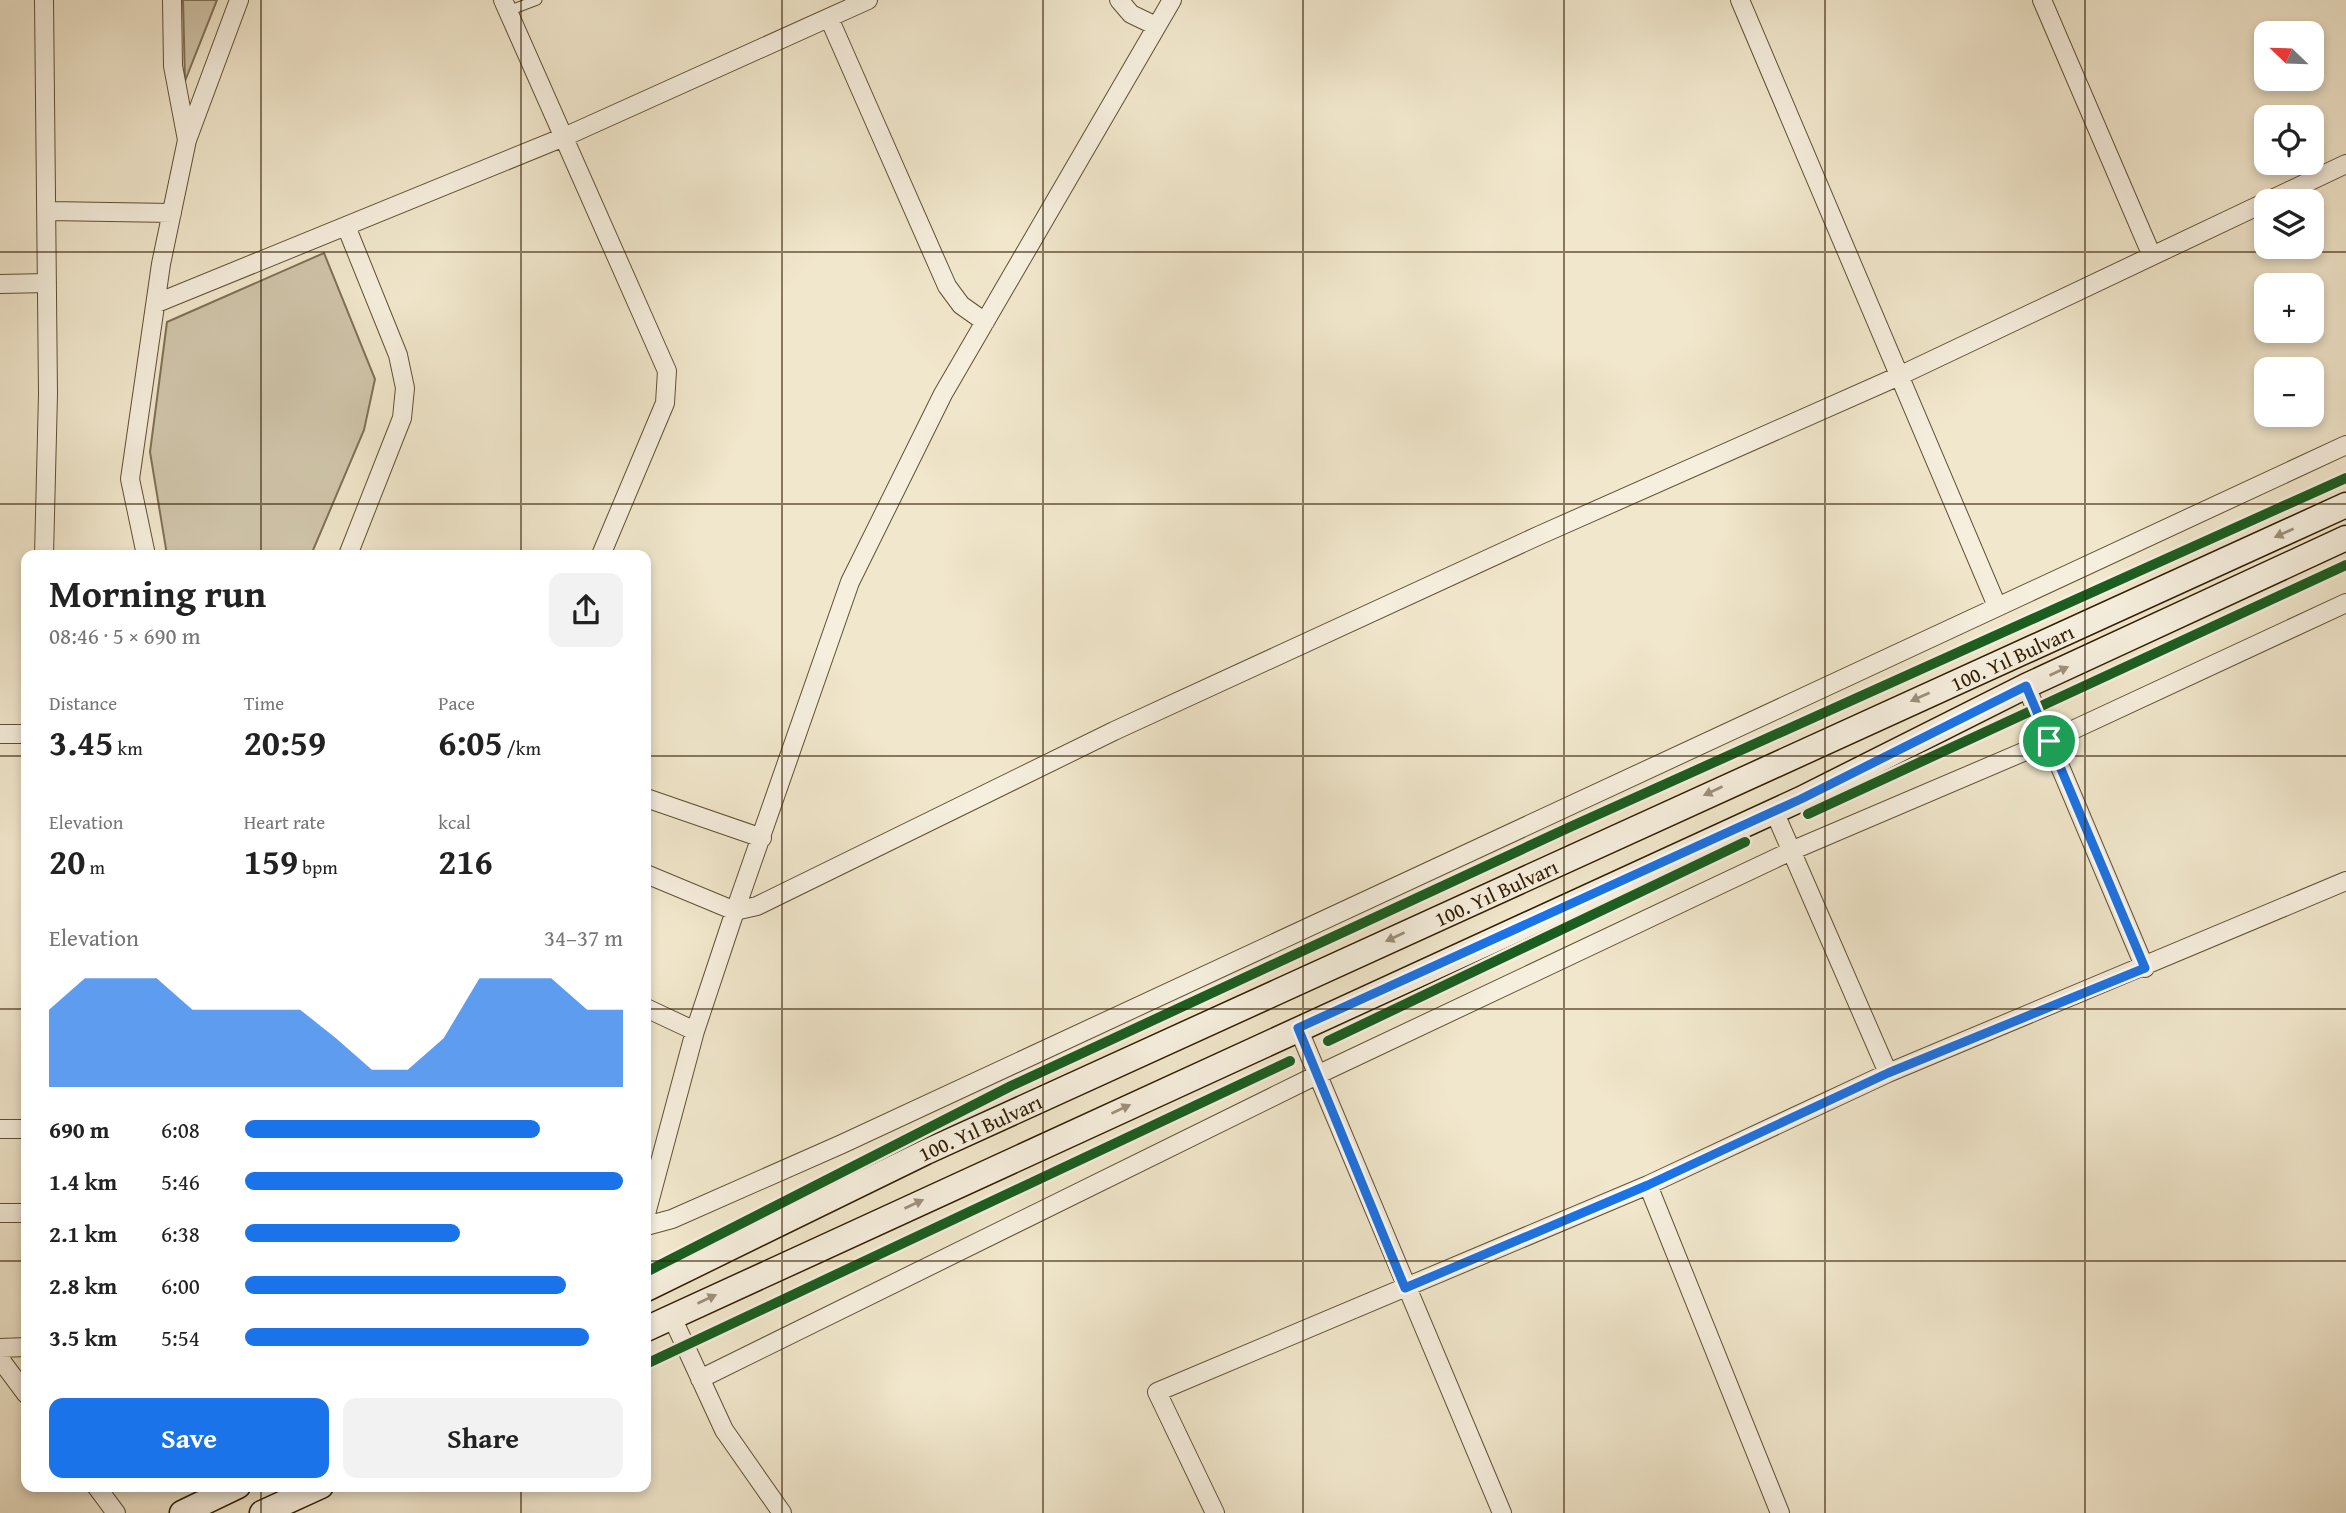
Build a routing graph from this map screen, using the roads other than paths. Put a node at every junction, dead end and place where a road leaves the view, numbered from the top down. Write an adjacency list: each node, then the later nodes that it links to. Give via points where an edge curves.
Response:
1 (44, 0): 18 (street)
2 (172, 0): 14 (street, via 173,66)
3 (239, 0): 14 (street)
4 (537, 0): 10 (lane)
5 (868, 0): 11 (street)
6 (1119, 0): 12 (street, via 1131,14)
7 (1172, 0): 12 (street)
8 (1740, 0): 26 (street)
9 (2042, 0): 21 (street)
10 (506, 6): 13 (street)
11 (829, 18): 13 (street); 25 (street, via 947,286 961,305)
12 (1156, 26): 25 (street)
13 (564, 137): 20 (street); 33 (street, via 667,371 665,403)
14 (187, 140): 19 (street)
15 (2346, 164): 16 (street)
16 (2294, 189)
17 (2254, 208): 21 (street)
18 (48, 211): 19 (street); 22 (street)
19 (172, 213): 24 (street)
20 (346, 226): 24 (street); 32 (street, via 398,355 405,388 402,418)
21 (2152, 256): 26 (street)
22 (47, 283): 23 (street); 30 (street)
23 (0, 284)
24 (157, 303): 31 (street, via 130,479)
25 (985, 323): 42 (street, via 943,394 850,582)
26 (1899, 376): 35 (street); 46 (street, via 1540,535 1114,731 757,906)
27 (2346, 445): 35 (street)
28 (2346, 505): 62 (main road, 100. Yıl Bulvarı, one-way to 62, via 951,1140)
29 (2346, 538): 36 (main road, 100. Yıl Bulvarı, one-way to 29)
30 (44, 550)
31 (145, 550)
32 (350, 550)
33 (603, 550)
34 (2346, 603): 39 (street)
35 (1997, 606): 61 (street, via 842,1144)
36 (2026, 686): 39 (street); 41 (main road, 100. Yıl Bulvarı)
37 (0, 734): 38 (street)
38 (21, 734)
39 (2049, 741): 43 (street); 47 (street)
40 (651, 801): 42 (street)
41 (1774, 811): 43 (street); 49 (main road, 100. Yıl Bulvarı)
42 (761, 838): 46 (street)
43 (1791, 851): 51 (street); 52 (street)
44 (651, 876): 46 (street)
45 (2346, 881): 47 (street)
46 (735, 911): 50 (street)
47 (2145, 968): 51 (street)
48 (651, 1010): 50 (street)
49 (1298, 1028): 52 (street); 65 (main road, 100. Yıl Bulvarı, one-way to 49)
50 (695, 1031): 56 (street)
51 (1888, 1073): 57 (street)
52 (1317, 1075): 63 (street); 70 (street)
53 (0, 1129): 54 (street)
54 (21, 1129)
55 (651, 1137): 56 (street)
56 (663, 1143): 58 (street)
57 (1648, 1185): 63 (street); 81 (street)
58 (651, 1193)
59 (0, 1213): 60 (street)
60 (21, 1213)
61 (651, 1225)
62 (651, 1285)
63 (1405, 1288): 79 (street, via 1157,1392); 80 (street)
64 (651, 1292): 65 (main road, 100. Yıl Bulvarı)
65 (671, 1315): 66 (main road, 100. Yıl Bulvarı); 70 (street)
66 (651, 1326)
67 (21, 1347): 68 (street)
68 (0, 1348)
69 (0, 1359): 71 (street)
70 (700, 1378): 78 (street, via 724,1430)
71 (21, 1387)
72 (100, 1492): 76 (street)
73 (223, 1492): 75 (main road)
74 (308, 1492): 77 (main road)
75 (194, 1504)
76 (116, 1513)
77 (262, 1513)
78 (782, 1513)
79 (1215, 1513)
80 (1503, 1513)
81 (1780, 1513)

